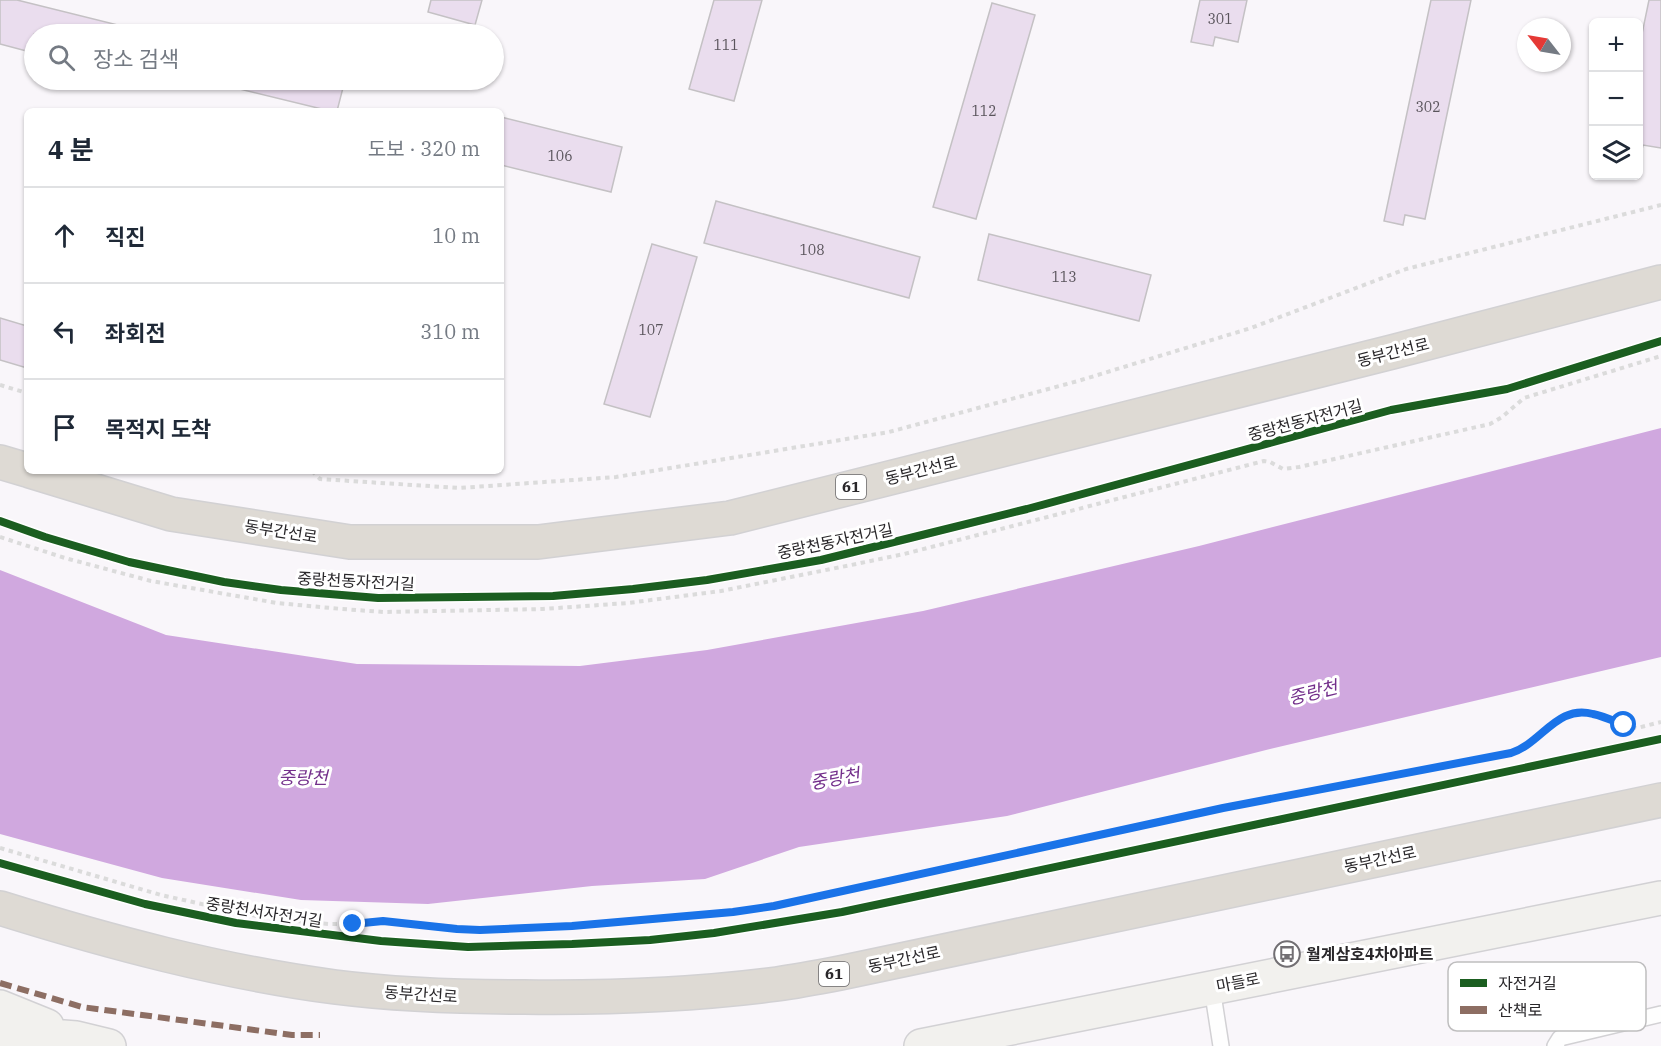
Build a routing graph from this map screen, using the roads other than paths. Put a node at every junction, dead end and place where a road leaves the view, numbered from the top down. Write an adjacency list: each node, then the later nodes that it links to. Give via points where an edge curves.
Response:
1 (1661, 282): 4 (highway, 동부간선로 / 61, via 730,518 538,542 350,542 171,514)
2 (0, 462): 3 (highway, 동부간선로 / 61)
3 (24, 470)
4 (38, 474)
5 (1661, 800): 7 (highway, 동부간선로 / 61, via 840,973 756,986 649,995 458,997 334,987 169,955)
6 (1661, 898): 8 (main road, 마들로)
7 (0, 908)
8 (1212, 988): 16 (main road, 마들로); 17 (lane)
9 (0, 1007): 14 (main road)
10 (1661, 1014): 11 (lane)
11 (1646, 1018)
12 (1589, 1031): 18 (lane, via 1560,1038)
13 (0, 1032): 14 (main road)
14 (76, 1038): 15 (main road)
15 (109, 1046)
16 (921, 1046)
17 (1221, 1046)
18 (1556, 1046)

